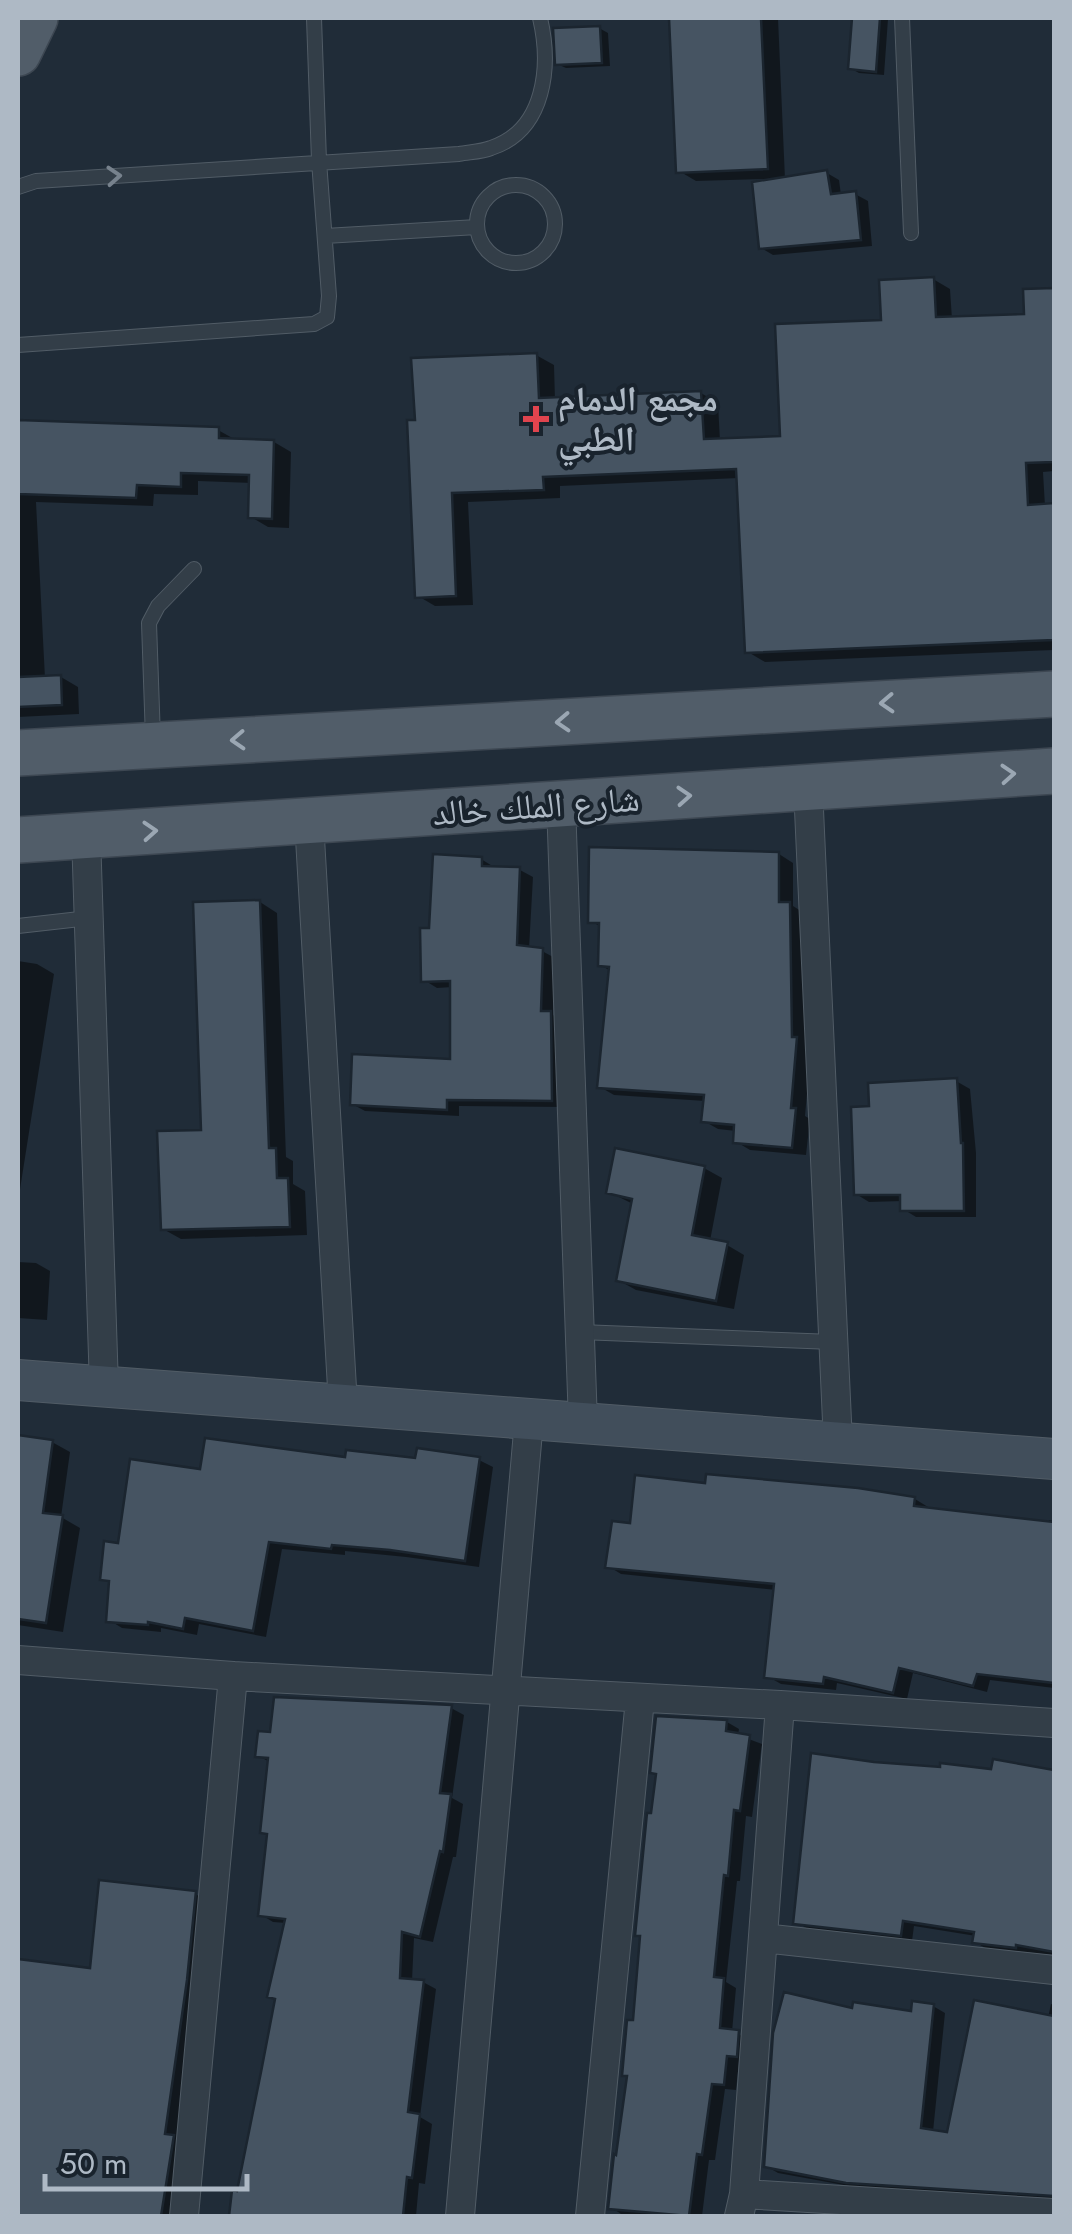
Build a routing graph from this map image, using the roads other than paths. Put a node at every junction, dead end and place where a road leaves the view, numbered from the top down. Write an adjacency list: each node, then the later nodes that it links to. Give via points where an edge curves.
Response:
1 (35, 18): 5 (main road)
2 (314, 18): 6 (lane)
3 (540, 18): 6 (lane, via 544,89 510,138 459,154)
4 (902, 18): 9 (lane)
5 (18, 53)
6 (319, 161): 7 (lane, one-way to 6); 10 (lane)
7 (18, 187)
8 (476, 226): 8 (lane, via 486,250 509,262 545,251 555,228 540,193 516,184 492,192); 10 (lane)
9 (911, 233)
10 (325, 236): 11 (lane, via 327,317 314,324)
11 (18, 345)
12 (194, 568): 14 (lane, via 149,624)
13 (1054, 694): 14 (main road, one-way to 14)
14 (153, 745): 15 (main road)
15 (18, 752)
16 (1054, 771): 17 (main road, شارع الملك خالد, one-way to 16)
17 (808, 788): 18 (main road, شارع الملك خالد, one-way to 17); 25 (street)
18 (561, 804): 19 (main road, شارع الملك خالد); 24 (street)
19 (309, 821): 20 (main road, شارع الملك خالد, one-way to 19); 28 (street)
20 (86, 836): 21 (main road, شارع الملك خالد); 22 (street)
21 (24, 842)
22 (89, 918): 23 (lane); 27 (street)
23 (18, 926)
24 (580, 1332): 25 (lane); 30 (street)
25 (833, 1342): 31 (street)
26 (18, 1380): 27 (street)
27 (104, 1387): 28 (street)
28 (344, 1405): 29 (street)
29 (529, 1420): 30 (street); 35 (street)
30 (583, 1424): 31 (street)
31 (838, 1443): 32 (street)
32 (1054, 1459)
33 (18, 1660): 34 (street)
34 (233, 1676): 35 (street); 43 (street)
35 (507, 1691): 36 (street); 44 (street)
36 (640, 1699): 37 (street); 45 (street)
37 (780, 1704): 38 (street); 39 (street)
38 (1054, 1723)
39 (763, 1938): 40 (street); 41 (street)
40 (1054, 1970)
41 (741, 2205): 42 (street)
42 (1054, 2212)
43 (184, 2216)
44 (460, 2216)
45 (590, 2216)

